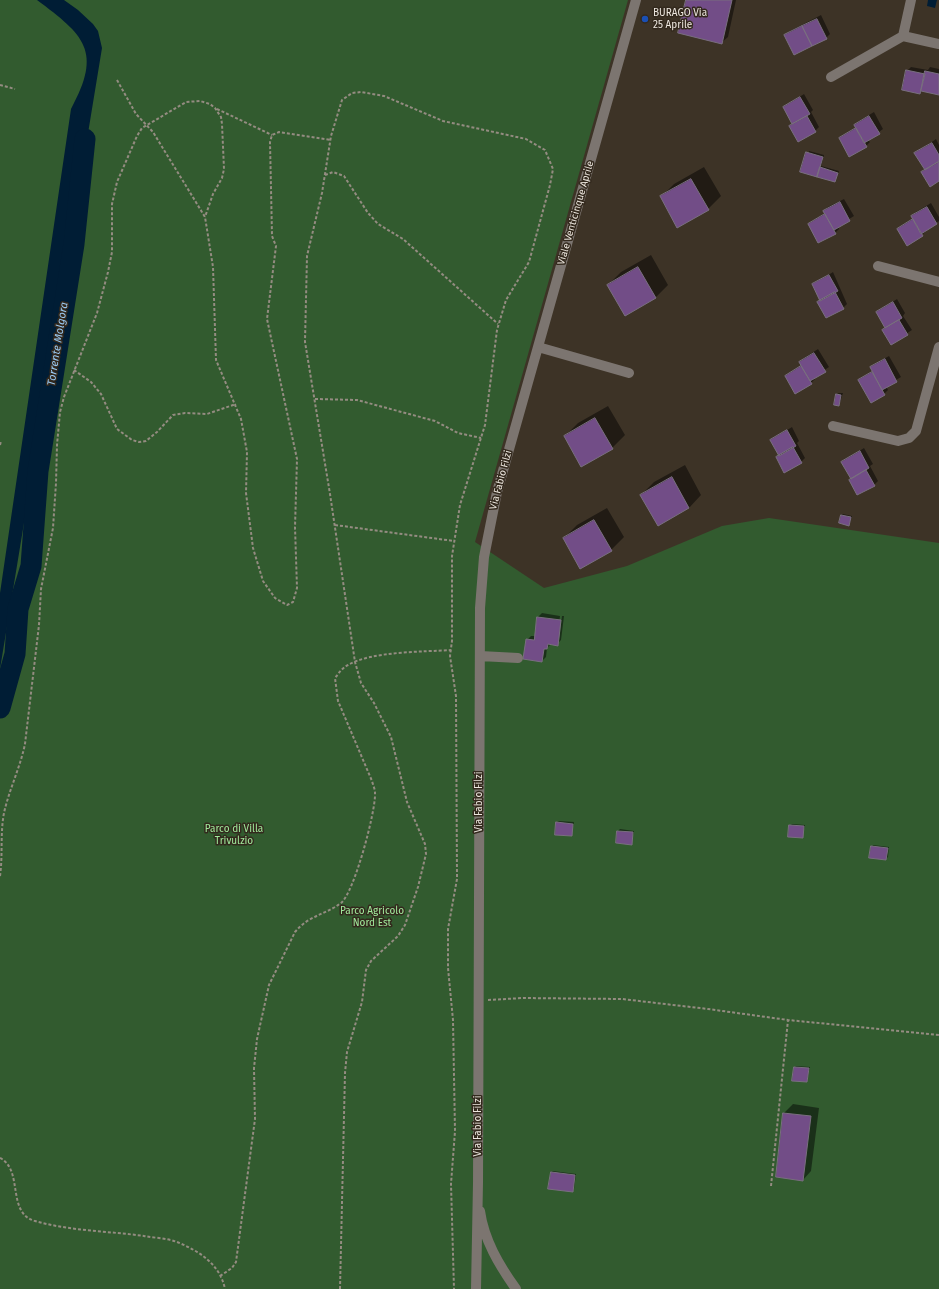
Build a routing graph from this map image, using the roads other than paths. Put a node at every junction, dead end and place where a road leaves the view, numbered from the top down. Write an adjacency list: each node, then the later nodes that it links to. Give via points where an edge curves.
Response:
1 (636, 0): 8 (street, Viale Venticinque Aprile)
2 (911, 0): 3 (street)
3 (903, 36): 4 (street); 5 (street)
4 (939, 44)
5 (831, 77)
6 (878, 266): 7 (street)
7 (939, 282)
8 (538, 347): 10 (street); 11 (street, Viale Venticinque Aprile)
9 (939, 347): 12 (street, via 916,431 909,438 898,441)
10 (629, 373)
11 (516, 425): 13 (street, Via Fabio Filzi, via 496,498 484,557 480,592)
12 (833, 426)
13 (480, 656): 14 (street); 15 (street, Via Fabio Filzi)
14 (518, 658)
15 (478, 1183): 16 (street, Via Fabio Filzi); 17 (street, Via Fabio Filzi, via 482,1220 488,1242)
16 (476, 1289)
17 (516, 1289)

